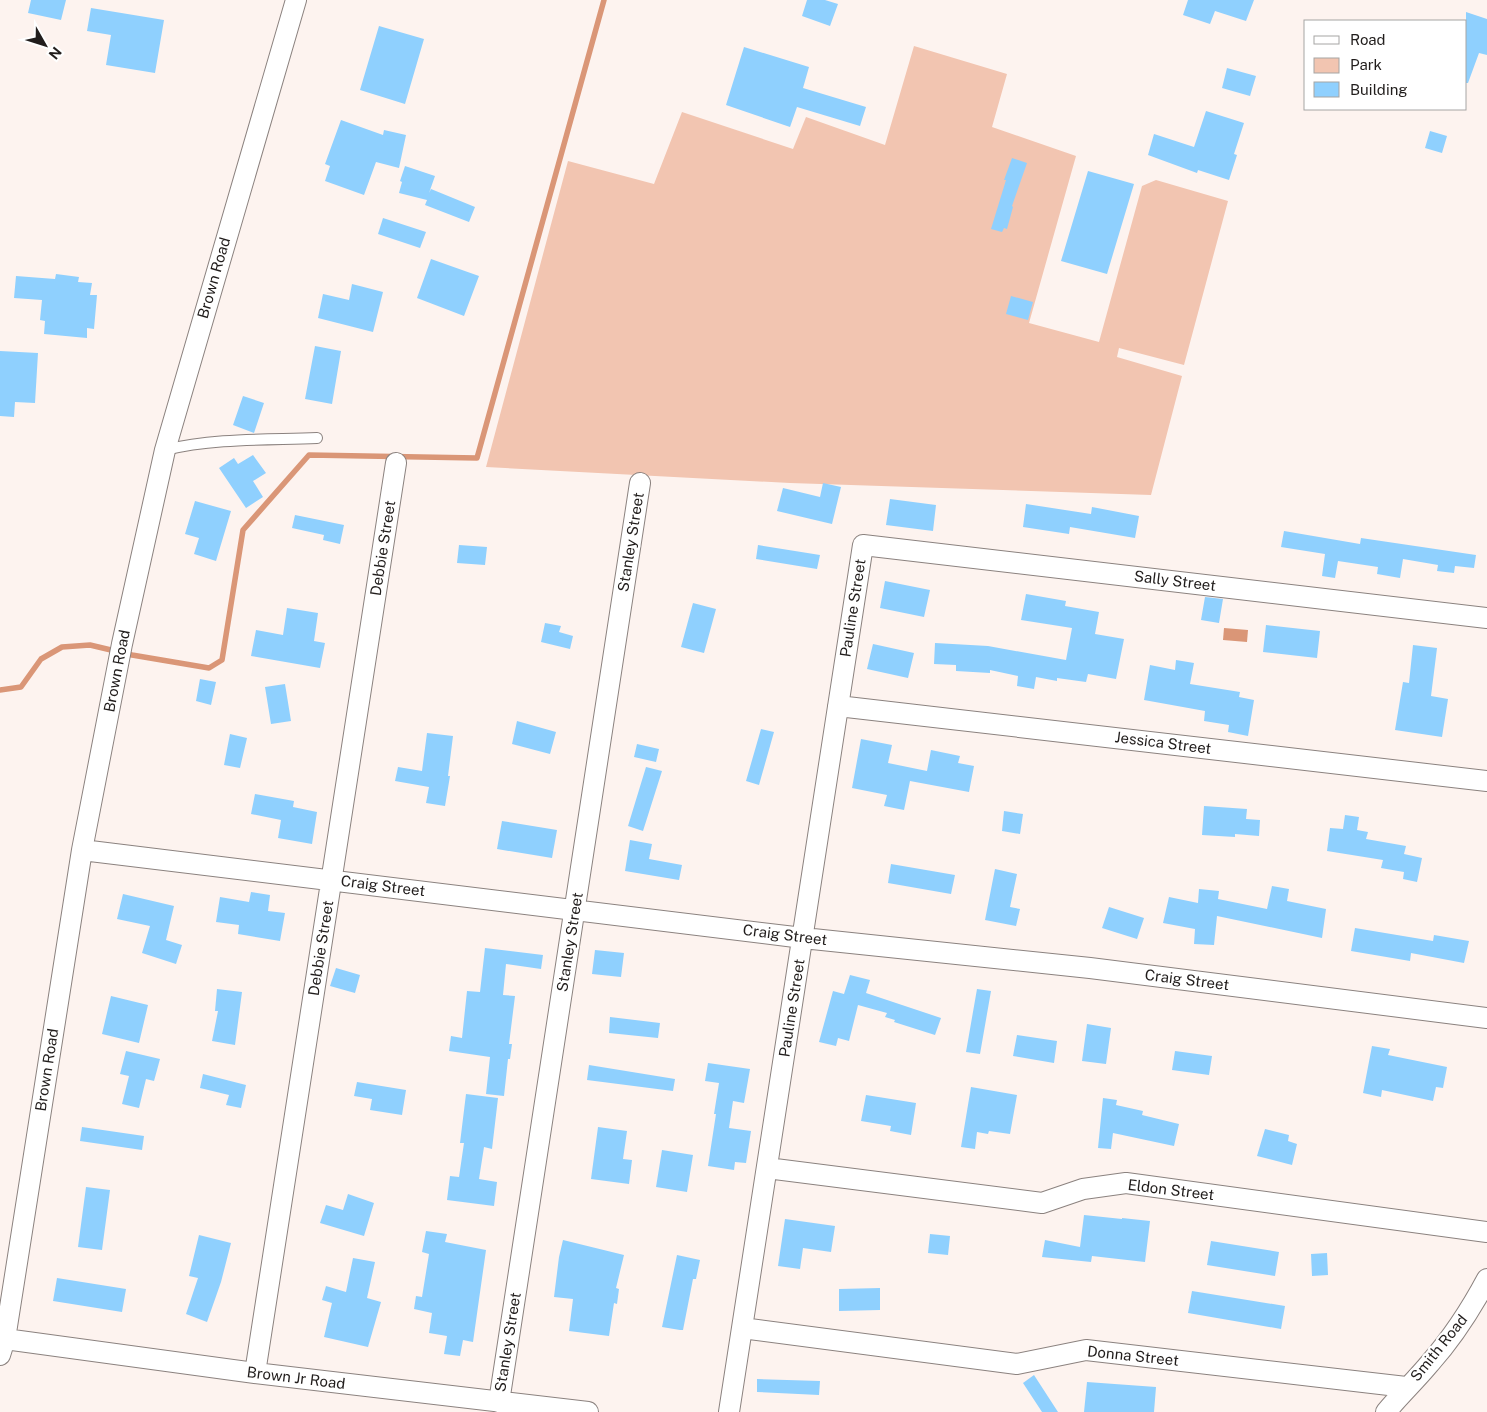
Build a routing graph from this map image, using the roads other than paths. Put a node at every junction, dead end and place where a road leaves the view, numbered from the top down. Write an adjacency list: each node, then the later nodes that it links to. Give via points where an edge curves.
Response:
1 (296, 0): 3 (street, Brown Road)
2 (317, 438): 3 (lane, via 204,442)
3 (165, 450): 10 (street, Brown Road, via 120,652)
4 (396, 463): 11 (street, Debbie Street)
5 (640, 483): 12 (street, Stanley Street)
6 (863, 544): 7 (street, Sally Street); 8 (street, Pauline Street)
7 (1487, 618)
8 (838, 706): 9 (street, Jessica Street); 13 (street, Pauline Street)
9 (1487, 781)
10 (82, 850): 11 (street, Craig Street); 19 (street, Brown Road)
11 (332, 880): 12 (street, Craig Street); 20 (street, Debbie Street)
12 (575, 910): 13 (street, Craig Street); 22 (street, Stanley Street)
13 (803, 938): 14 (street, Craig Street, via 1090,968); 15 (street, Pauline Street)
14 (1487, 1018)
15 (767, 1168): 16 (street, Eldon Street, via 1042,1203 1082,1189 1126,1184); 18 (street, Pauline Street)
16 (1487, 1232)
17 (1487, 1279): 21 (street, Smith Road, via 1462,1324 1430,1364)
18 (742, 1328): 21 (street, Donna Street, via 1018,1364 1086,1350); 24 (street, Pauline Street)
19 (2, 1347): 20 (street, Brown Jr Road)
20 (255, 1373): 22 (street, Brown Jr Road)
21 (1406, 1387): 25 (street, Smith Road)
22 (499, 1402): 23 (street, Brown Jr Road)
23 (588, 1412)
24 (729, 1412)
25 (1386, 1412)

